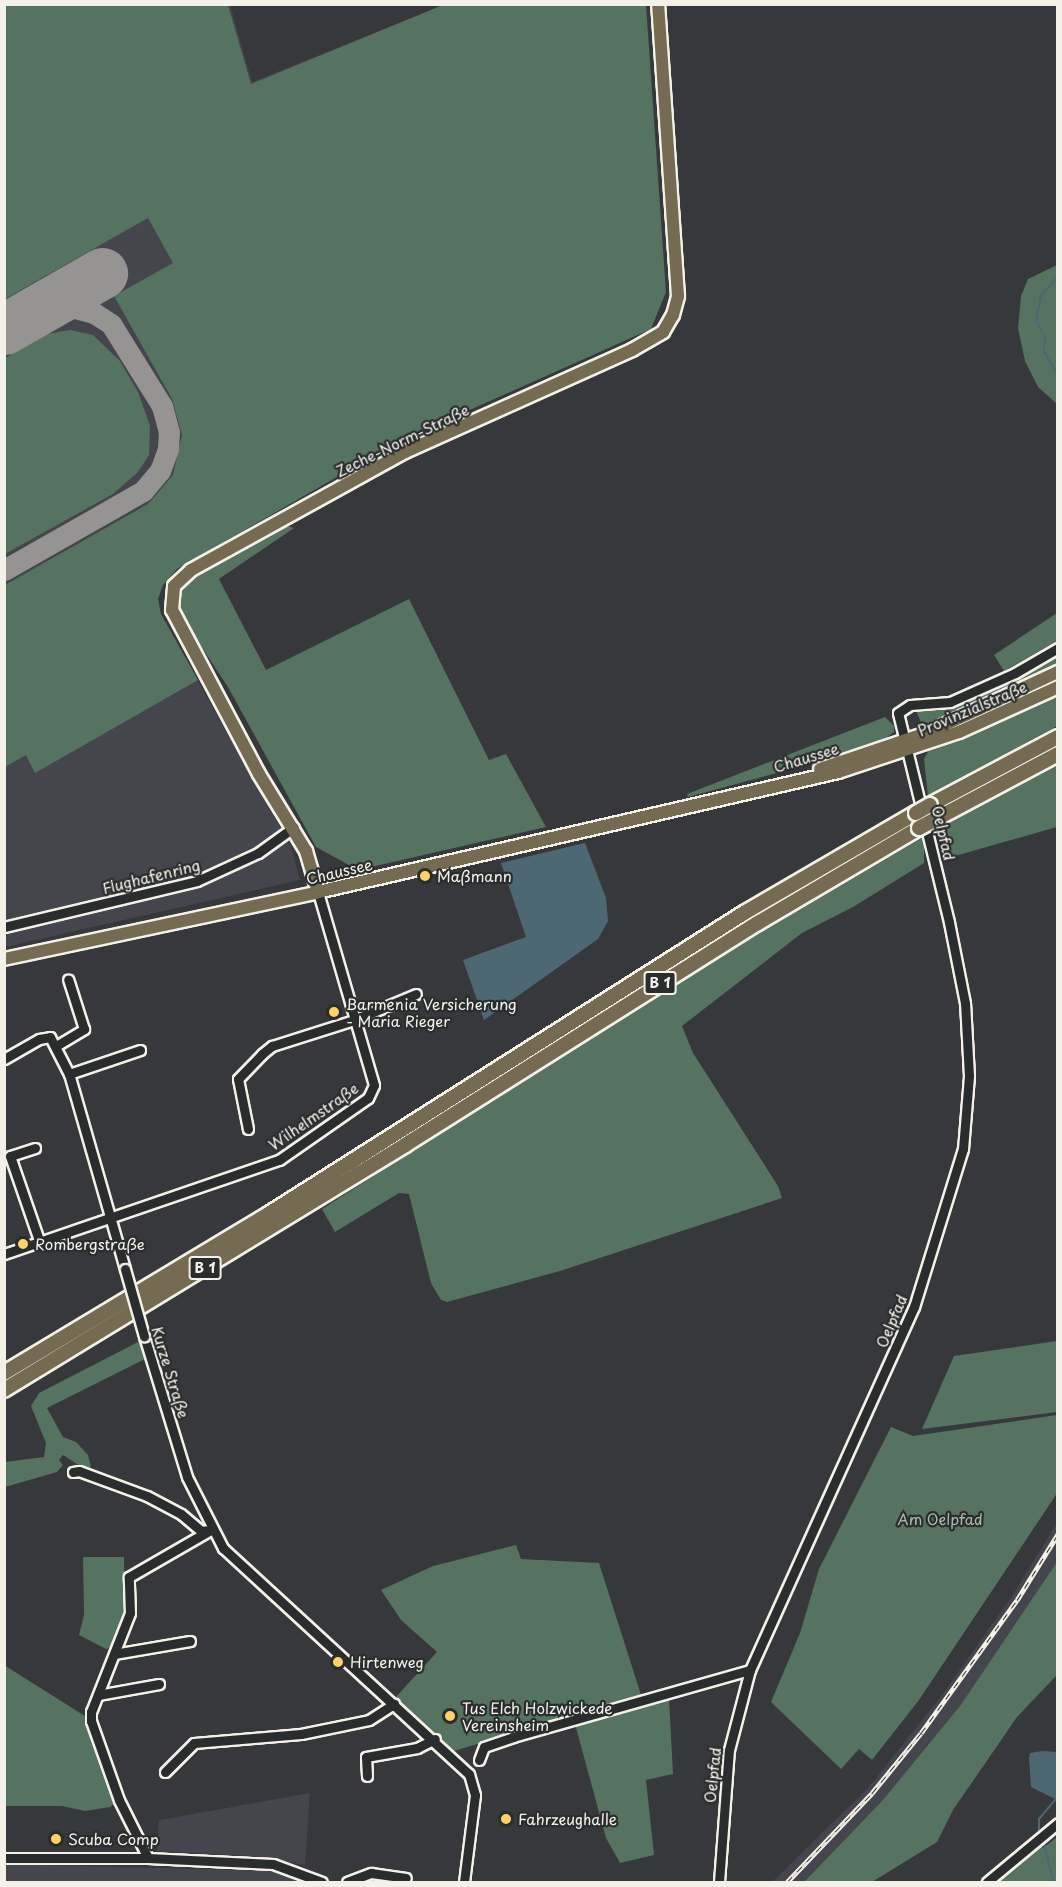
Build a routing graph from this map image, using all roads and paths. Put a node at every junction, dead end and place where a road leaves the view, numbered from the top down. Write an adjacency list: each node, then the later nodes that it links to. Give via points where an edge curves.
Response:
1 (658, 4): 8 (main road, Zeche-Norm-Straße, via 678,296 663,332 632,350 405,452 191,570 174,586 170,602 180,627 260,774)
2 (1058, 648): 6 (street, Provinzialstraße, via 1015,673 950,702 902,708 899,718)
3 (1058, 672): 6 (main road, Provinzialstraße)
4 (1058, 687): 6 (main road, Provinzialstraße)
5 (1058, 737): 25 (highway, B 1, bridge, via 930,805 744,913 267,1215)
6 (906, 746): 9 (main road, Chaussee, via 680,808); 31 (street, Oelpfad, via 965,1003 969,1076 963,1149 914,1307)
7 (1058, 754): 26 (highway, B 1, bridge, via 919,828 748,929 395,1152)
8 (294, 827): 9 (main road, Zeche-Norm-Straße); 10 (street, Flughafenring, via 258,853 198,881)
9 (318, 892): 11 (main road, Chaussee); 14 (street, Wilhelmstraße)
10 (4, 927)
11 (4, 959)
12 (68, 978): 15 (street, via 84,1031)
13 (417, 994): 14 (street)
14 (354, 1020): 19 (street, via 272,1046 242,1071 238,1079); 22 (street, Wilhelmstraße, via 374,1085 368,1098 279,1160)
15 (56, 1046): 17 (street, via 51,1038 42,1038); 18 (street)
16 (140, 1050): 18 (street)
17 (4, 1059)
18 (69, 1074): 22 (street)
19 (248, 1130)
20 (36, 1148): 21 (street)
21 (8, 1157): 23 (street)
22 (109, 1221): 23 (street, Wilhelmstraße); 28 (street, Kurze Straße, bridge, via 187,1477)
23 (40, 1243): 24 (street, Wilhelmstraße)
24 (4, 1254)
25 (4, 1373)
26 (4, 1390)
27 (73, 1472): 28 (street, via 147,1496 181,1514 201,1531)
28 (212, 1529): 30 (street, via 132,1573 130,1613); 34 (street, Kurze Straße, via 240,1566)
29 (190, 1641): 30 (street)
30 (114, 1654): 33 (street)
31 (750, 1670): 36 (street, via 513,1737 484,1747); 46 (street, Oelpfad, via 729,1750)
32 (159, 1684): 33 (street)
33 (98, 1695): 41 (street, via 91,1721 119,1800)
34 (394, 1704): 35 (street, Kurze Straße); 37 (street, via 369,1720 301,1734 194,1743)
35 (435, 1739): 38 (street, via 417,1748 366,1757); 45 (street, Kurze Straße, via 470,1774 474,1787)
36 (479, 1760)
37 (165, 1772)
38 (367, 1776)
39 (1058, 1823): 47 (street)
40 (4, 1858): 41 (street)
41 (148, 1858): 43 (street, via 273,1864)
42 (406, 1878): 44 (street, via 372,1873)
43 (322, 1882)
44 (347, 1882)
45 (464, 1882)
46 (719, 1882)
47 (987, 1882)

